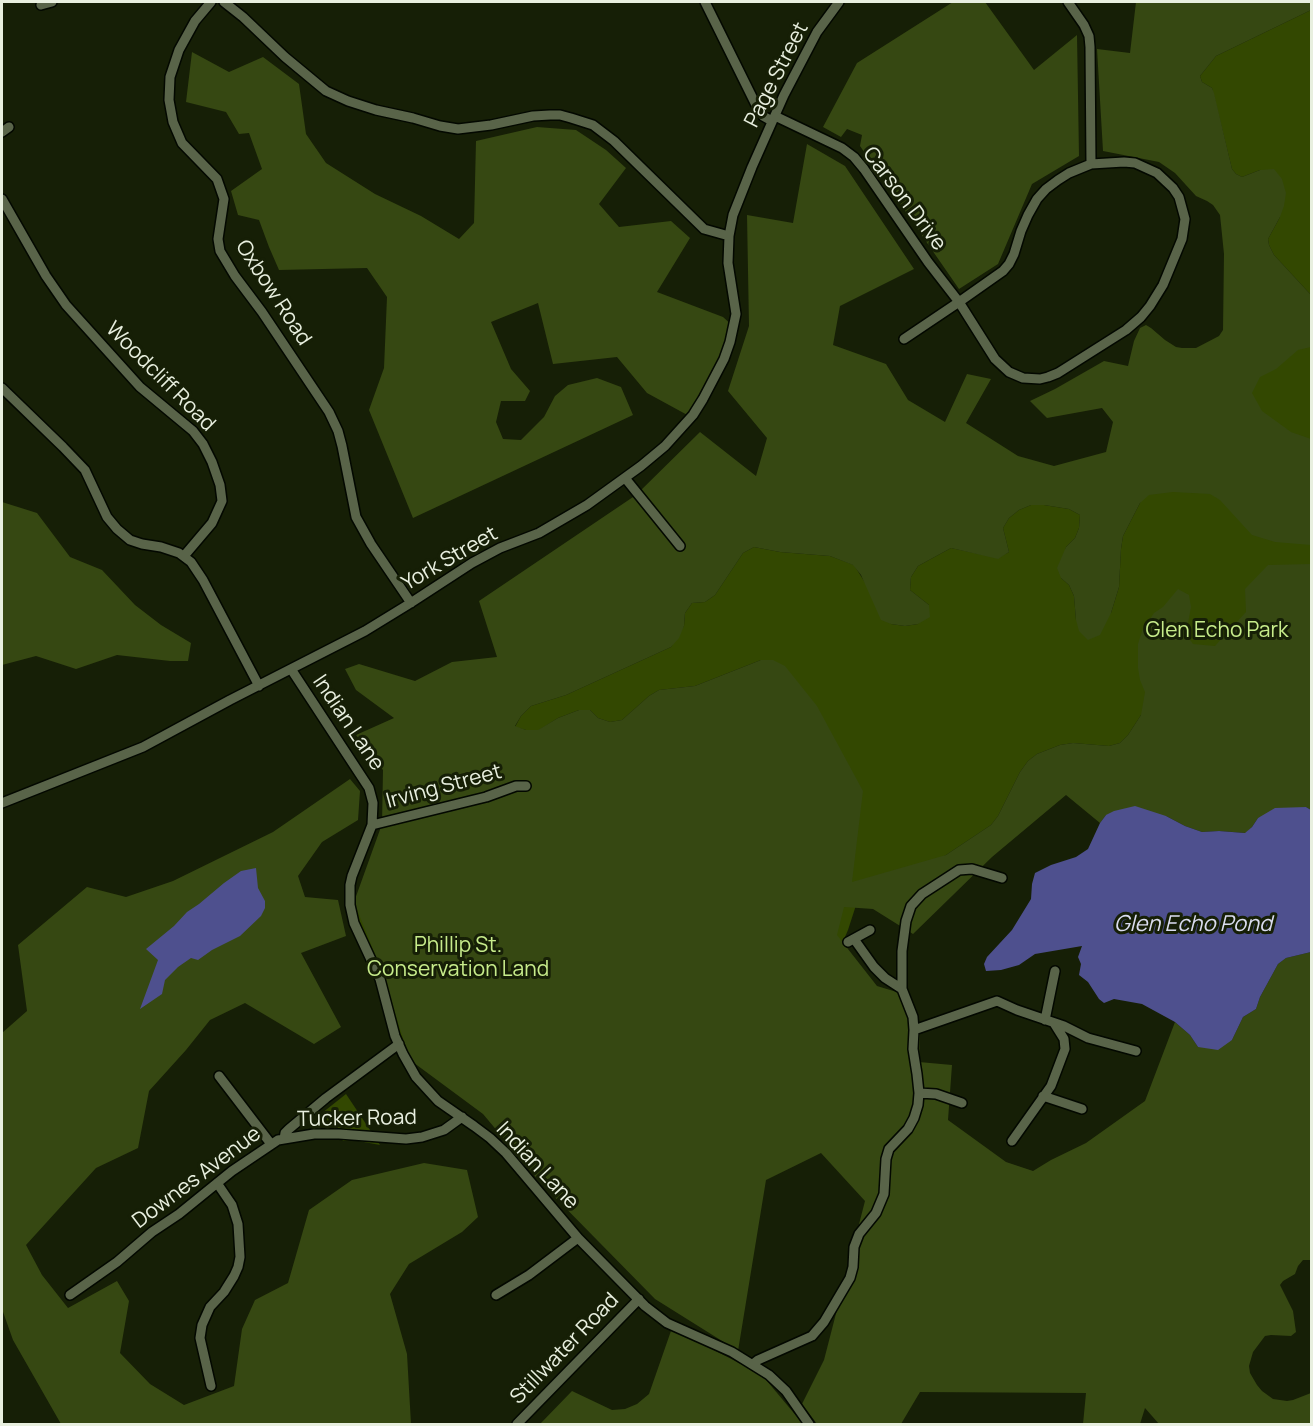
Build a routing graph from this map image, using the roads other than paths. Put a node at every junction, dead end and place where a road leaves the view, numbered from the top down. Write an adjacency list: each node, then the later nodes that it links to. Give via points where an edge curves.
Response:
1 (52, 2): 7 (street)
2 (211, 2): 19 (street, Oxbow Road, via 179,50 170,77 173,122 182,143 217,179 224,198 220,251 329,412 342,446 356,517)
3 (224, 2): 12 (street, via 326,91 348,101 458,129 550,115 593,125 704,229)
4 (705, 2): 8 (street, via 758,109 763,116)
5 (839, 2): 8 (street, Page Street, via 817,32)
6 (1068, 2): 9 (street, via 1089,36)
7 (41, 5)
8 (774, 118): 10 (street, Page Street); 13 (street, Carson Drive, via 854,157)
9 (1091, 164): 13 (street, via 1046,189 1028,215 1009,264); 13 (street, Carson Drive, via 1124,162 1145,167 1173,188 1183,208 1185,229 1179,248 1160,291 1141,317 1058,373 1031,380 1002,366)
10 (752, 167): 12 (street, York Street)
11 (2, 199): 18 (street, Woodcliff Road, via 66,305 141,387 203,444 220,485 222,501 212,523)
12 (729, 236): 16 (street, York Street, via 728,263 736,314 724,359 684,425 654,456)
13 (959, 302): 14 (street)
14 (904, 339)
15 (2, 388): 18 (street, via 85,470 107,517 130,540)
16 (625, 478): 17 (street); 19 (street, York Street, via 588,505 539,533 472,563)
17 (680, 546)
18 (184, 556): 21 (street, via 203,580)
19 (411, 603): 20 (street, York Street)
20 (291, 669): 21 (street, York Street); 24 (street, Indian Lane, via 369,788)
21 (259, 686): 23 (street, York Street, via 143,747)
22 (526, 786): 24 (street, Irving Street)
23 (2, 803)
24 (372, 825): 31 (street, Indian Lane, via 352,876 350,905 354,923 380,979)
25 (1002, 878): 28 (street, via 972,869 959,870 915,901 906,921)
26 (870, 930): 28 (street, via 851,941 885,978)
27 (1055, 971): 29 (street)
28 (902, 989): 30 (street)
29 (1050, 1022): 30 (street, via 997,1001); 32 (street); 35 (street, via 1064,1039 1065,1049 1051,1086)
30 (914, 1030): 34 (street)
31 (399, 1044): 38 (street, Indian Lane, via 423,1086); 39 (street, Downes Avenue, via 289,1128)
32 (1136, 1051)
33 (219, 1076): 41 (street)
34 (919, 1093): 36 (street); 47 (street, via 914,1118 889,1149 880,1206 859,1234 850,1278 824,1322 812,1336)
35 (1043, 1096): 37 (street); 40 (street)
36 (962, 1103)
37 (1082, 1109)
38 (462, 1117): 39 (street, Tucker Road, via 444,1130 406,1139 339,1134); 43 (street, Indian Lane, via 506,1153)
39 (284, 1139): 41 (street, Downes Avenue)
40 (1012, 1142)
41 (271, 1144): 42 (street, Downes Avenue)
42 (217, 1183): 44 (street, Downes Avenue, via 117,1263); 48 (street, via 238,1224 240,1257 234,1276 201,1325 200,1338)
43 (578, 1238): 45 (street); 46 (street, Indian Lane)
44 (70, 1295)
45 (496, 1295)
46 (639, 1299): 47 (street, Indian Lane, via 667,1323); 49 (street, Stillwater Road)
47 (753, 1364): 50 (street, Indian Lane, via 786,1391)
48 (211, 1386)
49 (517, 1425)
50 (809, 1425)

